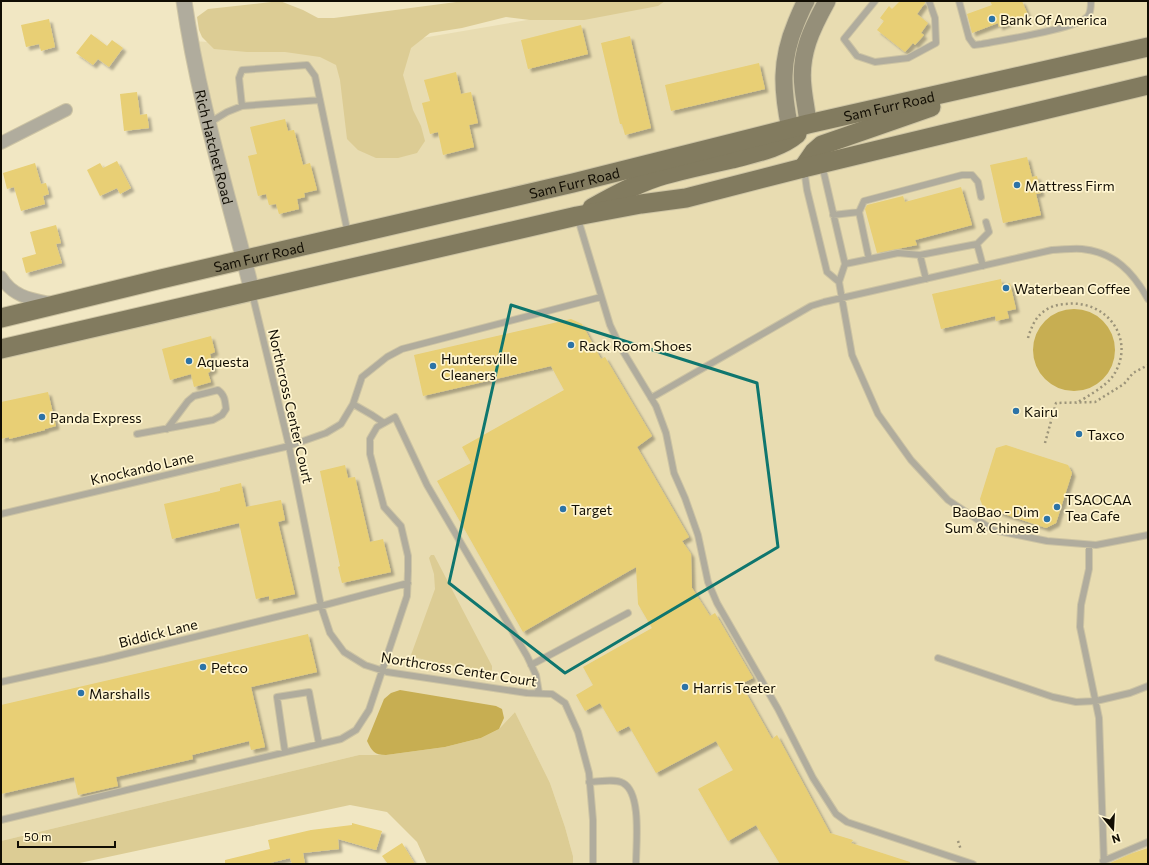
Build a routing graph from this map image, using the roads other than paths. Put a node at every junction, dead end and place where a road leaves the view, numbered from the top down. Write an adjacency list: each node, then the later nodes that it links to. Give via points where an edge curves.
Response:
1 (184, 1): 14 (street, Rich Hatchet Road, via 201,94)
2 (806, 1): 16 (main road, via 785,54 784,97)
3 (827, 1): 15 (main road, via 813,25 806,44 802,68)
4 (875, 1): 5 (lane, via 844,38 857,56 876,62 908,58 936,43 935,18)
5 (929, 1)
6 (959, 1): 7 (lane, via 969,38 974,45 1073,24 1088,16)
7 (1091, 1)
8 (1148, 47): 9 (main road, Sam Furr Road)
9 (1026, 75): 15 (main road, Sam Furr Road); 18 (main road, via 831,141 818,149)
10 (1148, 84): 18 (main road)
11 (320, 100): 12 (lane); 12 (lane, via 315,76 307,65 242,70 239,78); 24 (lane)
12 (242, 106): 14 (lane)
13 (66, 110): 17 (street)
14 (209, 123): 28 (street, Rich Hatchet Road)
15 (808, 124): 16 (main road, Sam Furr Road); 22 (main road, via 781,145 662,176 619,193)
16 (790, 129): 24 (main road, Sam Furr Road)
17 (1, 143)
18 (812, 166): 21 (lane); 22 (main road, via 686,198); 33 (lane, via 807,190 827,272)
19 (981, 197): 20 (lane, via 978,182 972,175 962,175 864,201)
20 (859, 212): 21 (lane); 27 (lane)
21 (833, 215): 29 (lane)
22 (578, 216): 34 (main road); 35 (lane)
23 (986, 222): 25 (lane, via 989,232)
24 (348, 236): 28 (main road, Sam Furr Road)
25 (978, 244): 26 (lane); 30 (lane)
26 (920, 255): 27 (lane, via 898,253); 32 (lane)
27 (869, 259): 29 (lane)
28 (244, 260): 34 (street, Rich Hatchet Road); 38 (main road, Sam Furr Road)
29 (845, 264): 33 (lane)
30 (983, 266): 32 (lane); 37 (lane, via 1052,250 1083,249 1107,255 1127,268)
31 (1, 277): 38 (street, via 18,295)
32 (926, 279): 36 (lane)
33 (839, 282): 36 (lane)
34 (252, 291): 40 (main road); 46 (lane, Northcross Center Court)
35 (600, 297): 41 (lane, via 621,348); 42 (lane, Knockando Lane, via 402,349 387,357 362,377)
36 (842, 299): 41 (lane, via 824,302 803,311); 49 (lane, via 852,355 878,414 911,460 948,500 993,530 1047,541)
37 (1148, 299)
38 (59, 304): 39 (main road, Sam Furr Road)
39 (1, 318)
40 (1, 349)
41 (651, 398): 68 (lane, via 666,433 674,473 698,535 708,582 717,603 778,709 813,778 836,814 846,822)
42 (353, 404): 43 (lane); 46 (lane, Knockando Lane, via 341,424 326,433)
43 (384, 423): 50 (lane, via 377,427 370,439 370,454 384,507 401,526 408,556); 54 (lane, via 395,417 427,484)
44 (167, 428): 44 (lane, via 194,396 218,390 222,393 226,409 222,415 213,420); 45 (lane)
45 (137, 434)
46 (289, 446): 47 (lane, Knockando Lane); 51 (lane, Northcross Center Court)
47 (1, 514)
48 (1148, 535): 49 (lane)
49 (1089, 545): 59 (lane, via 1089,570 1081,606 1080,626)
50 (408, 583): 51 (lane, Biddick Lane); 55 (lane, via 407,596)
51 (321, 606): 55 (lane, Northcross Center Court, via 330,633 344,652 365,665); 56 (lane, Biddick Lane)
52 (628, 613): 54 (lane)
53 (938, 658): 59 (lane, via 1053,697 1076,702)
54 (531, 665): 58 (lane, via 536,675)
55 (382, 670): 58 (lane, Northcross Center Court); 60 (lane, via 369,710 356,730 341,739)
56 (1, 682)
57 (1148, 686): 59 (lane)
58 (539, 694): 62 (lane, Northcross Center Court, via 552,694 565,703 578,732)
59 (1096, 701): 65 (lane, via 1099,718)
60 (319, 744): 61 (lane); 61 (lane, via 309,692 277,697)
61 (285, 752): 63 (lane)
62 (589, 782): 66 (lane, Northcross Center Court); 67 (lane, via 617,781 631,791 637,819)
63 (1, 820)
64 (1148, 842): 65 (lane)
65 (1104, 862)
66 (593, 864)
67 (636, 864)
68 (973, 864)

